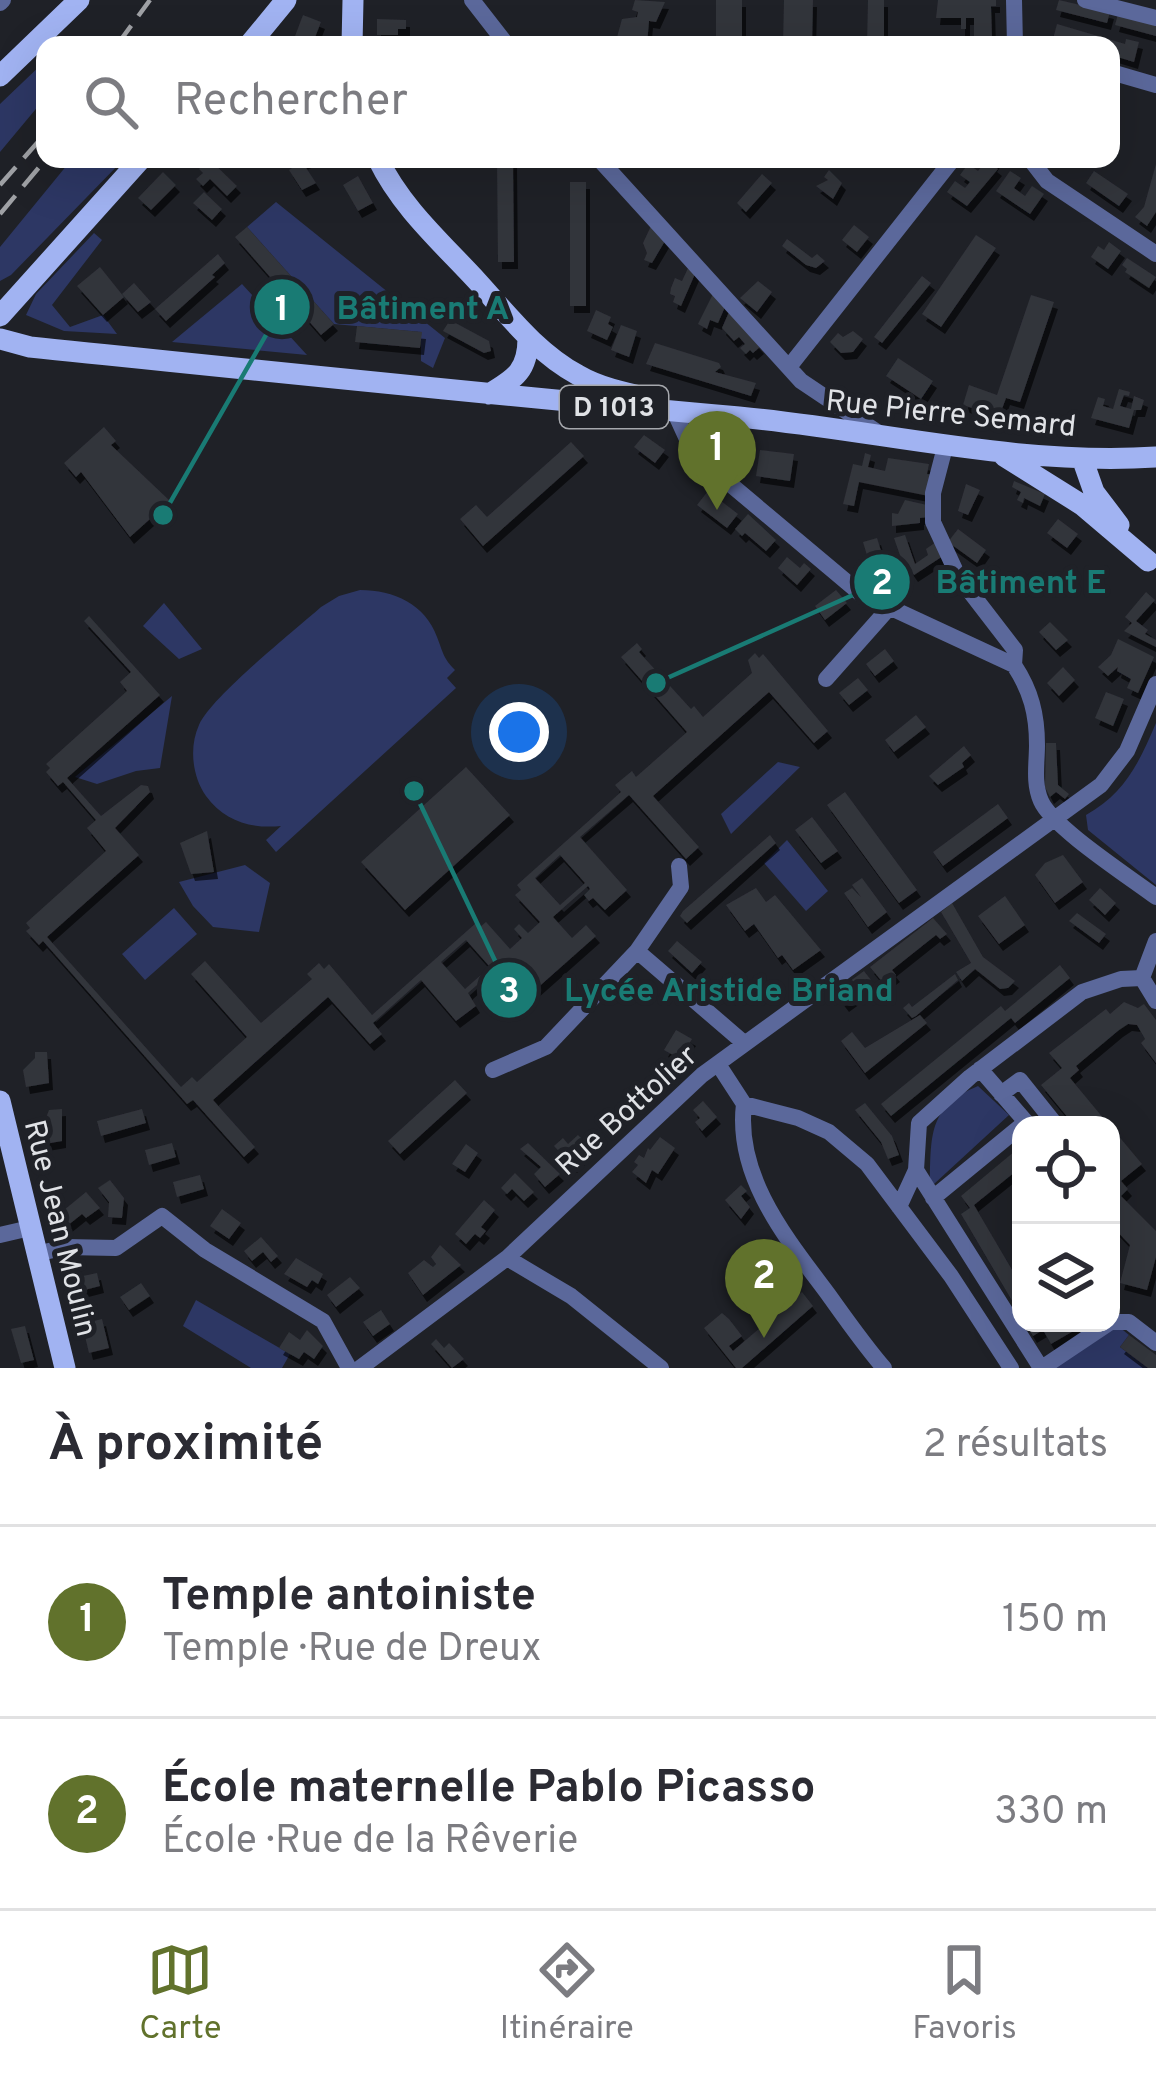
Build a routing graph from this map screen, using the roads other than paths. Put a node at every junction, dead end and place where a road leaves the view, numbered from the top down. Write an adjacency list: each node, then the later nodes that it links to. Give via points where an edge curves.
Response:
1 (79, 0): 8 (main road)
2 (286, 0): 9 (main road)
3 (353, 0): 10 (main road)
4 (472, 0): 11 (street)
5 (1014, 0): 12 (street)
6 (1085, 0): 7 (street)
7 (1156, 18)
8 (42, 36)
9 (256, 36)
10 (352, 36)
11 (500, 36)
12 (1015, 36)
13 (36, 41): 15 (main road)
14 (1120, 75): 16 (street)
15 (0, 76)
16 (1156, 85)
17 (133, 168): 23 (main road)
18 (383, 168): 24 (main road, D 1013, via 410,210)
19 (607, 168): 26 (street)
20 (945, 168): 26 (street)
21 (1037, 168): 22 (street)
22 (1156, 254)
23 (0, 316)
24 (528, 338): 27 (main road, via 517,378); 29 (main road, Rue Pierre Semard / D 1013, via 577,375)
25 (3, 342): 27 (main road, Rue Pierre Semard / D 1013)
26 (789, 367): 30 (street)
27 (488, 394): 28 (main road, Rue Pierre Semard / D 1013)
28 (675, 413): 29 (main road, Rue Pierre Semard / D 1013); 36 (street, via 705,463 861,594)
29 (740, 417): 30 (main road, Rue Pierre Semard / D 1013)
30 (887, 438): 31 (main road, Rue Pierre Semard / D 1013)
31 (945, 447): 32 (main road, Rue Pierre Semard / D 1013); 37 (street, via 932,507 939,538)
32 (998, 453): 34 (main road, Rue Pierre Semard / D 1013); 35 (main road, via 1082,505)
33 (1156, 457): 34 (main road, Rue Pierre Semard / D 1013)
34 (1082, 458): 35 (main road, via 1094,493)
35 (1152, 566)
36 (889, 608): 37 (street); 38 (street)
37 (1014, 657): 40 (street, via 1036,713 1040,800)
38 (826, 679)
39 (1156, 684): 40 (street, Rue Bottolier, via 1127,751 1101,785)
40 (1056, 820): 42 (street); 47 (street, Rue Bottolier)
41 (679, 866): 44 (street, via 681,887)
42 (1156, 897)
43 (1156, 941): 45 (street)
44 (638, 951): 47 (street); 50 (street, via 546,1048)
45 (1142, 978): 46 (street); 49 (street, via 1082,992)
46 (1156, 1001)
47 (744, 1043): 48 (street, Rue Bottolier)
48 (718, 1064): 53 (street); 63 (street, Rue Bottolier)
49 (980, 1069): 51 (street); 57 (street, via 919,1123)
50 (493, 1070)
51 (1001, 1094): 54 (street); 55 (street, via 1020,1080)
52 (0, 1101): 60 (main road, Rue Jean Moulin)
53 (744, 1104): 59 (street, via 829,1132); 67 (street, via 741,1124 766,1208)
54 (1021, 1116)
55 (1049, 1116)
56 (1012, 1134): 58 (street)
57 (916, 1170): 58 (street); 59 (street)
58 (934, 1198): 73 (street)
59 (899, 1207): 72 (street)
60 (30, 1228): 61 (street); 62 (main road, Rue Jean Moulin)
61 (0, 1235)
62 (36, 1254): 68 (main road, Rue Jean Moulin); 69 (street, via 116,1248 162,1216 323,1321)
63 (507, 1258): 70 (street, Rue Bottolier); 71 (street, via 571,1295)
64 (1120, 1322): 66 (street)
65 (1095, 1332): 73 (street)
66 (1156, 1343)
67 (878, 1365)
68 (65, 1368)
69 (350, 1368)
70 (360, 1368)
71 (661, 1368)
72 (1011, 1368)
73 (1042, 1368)

